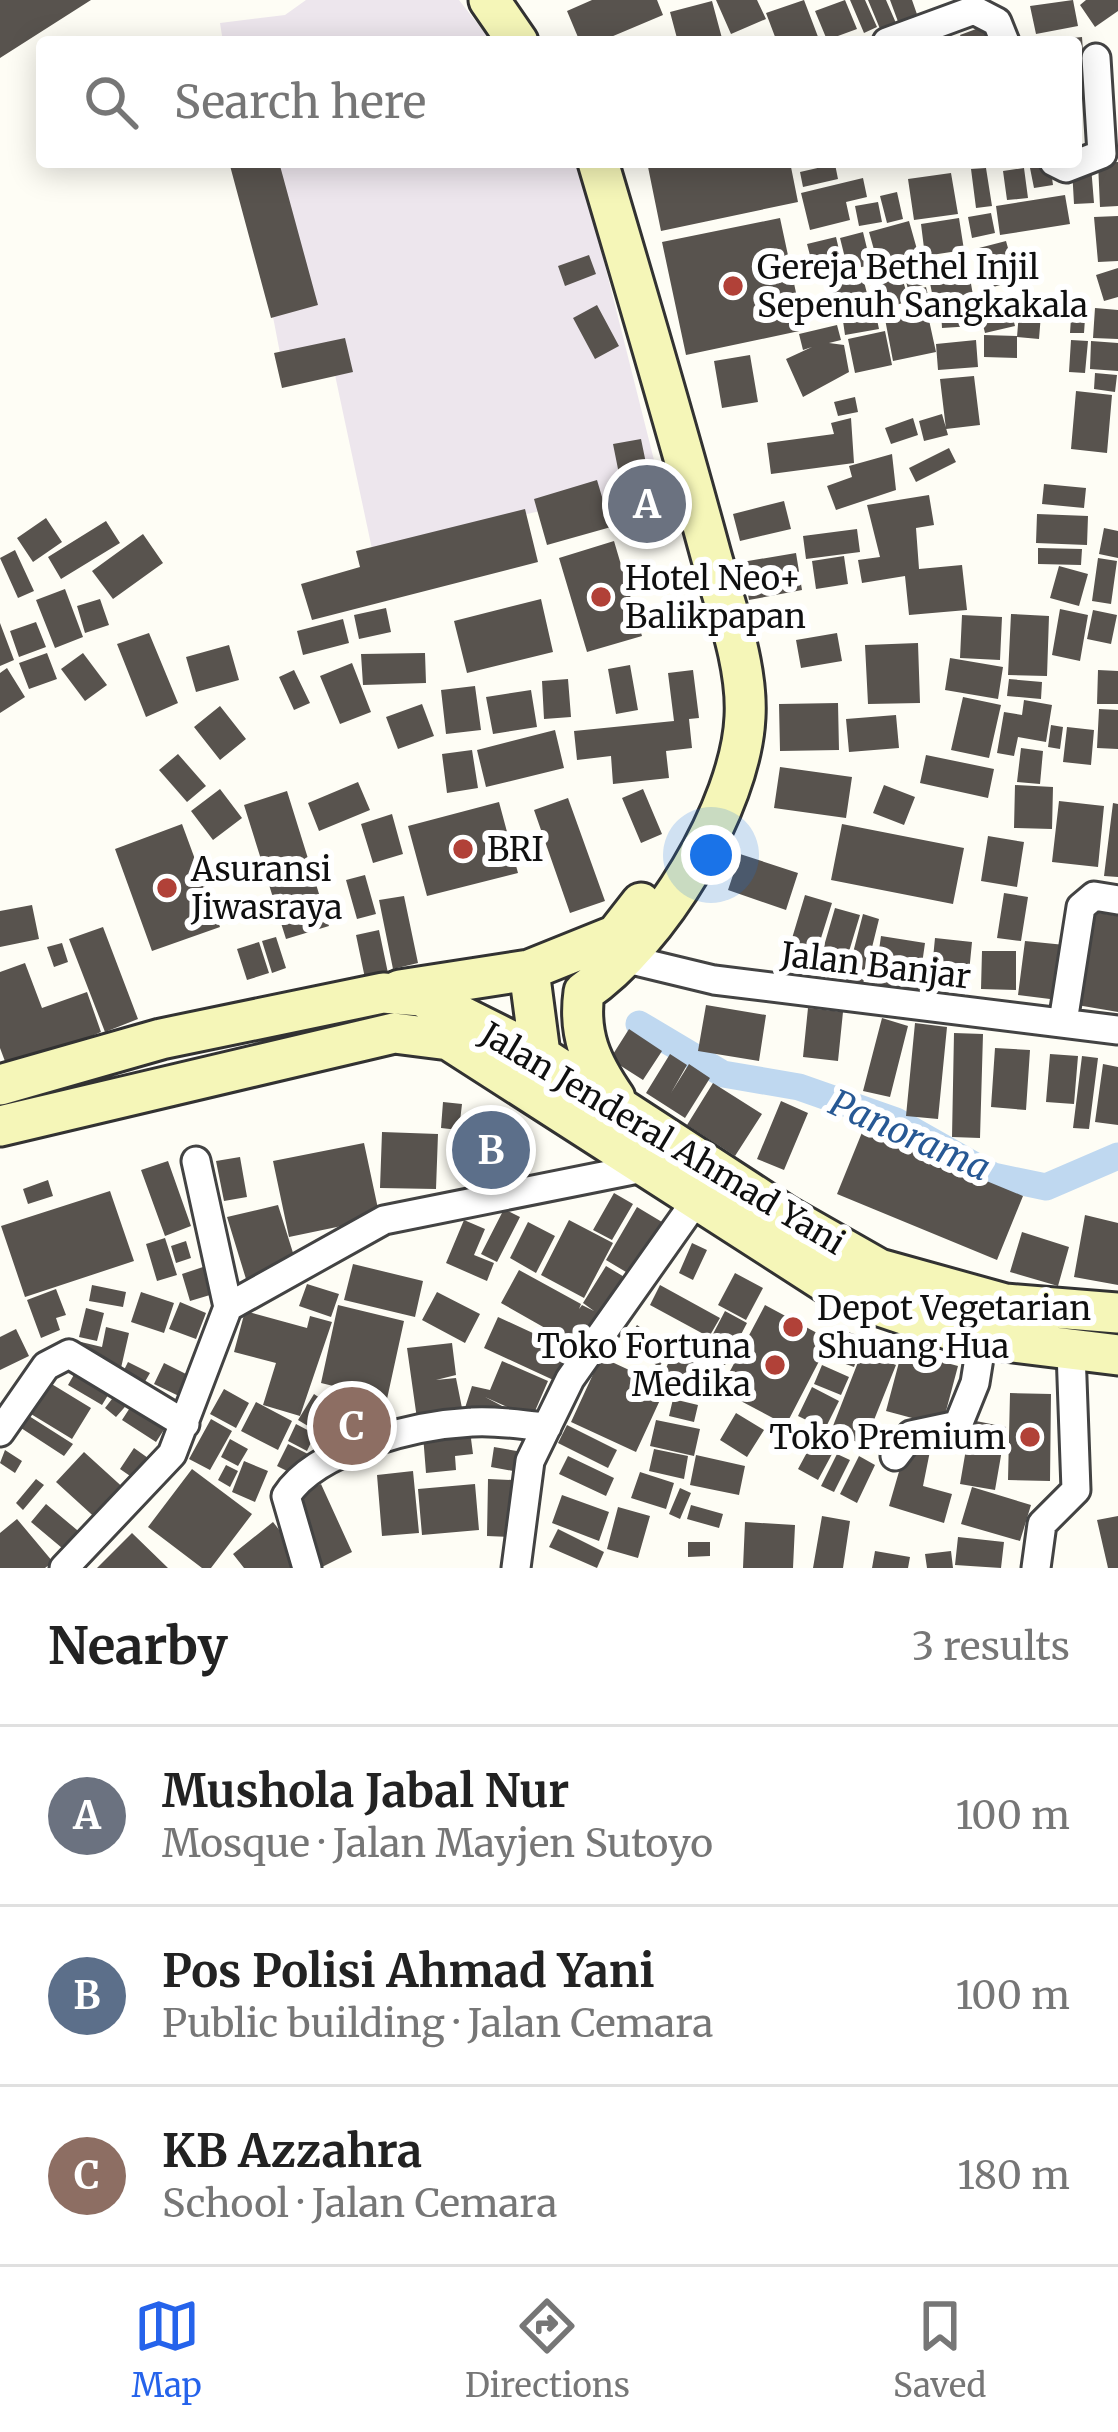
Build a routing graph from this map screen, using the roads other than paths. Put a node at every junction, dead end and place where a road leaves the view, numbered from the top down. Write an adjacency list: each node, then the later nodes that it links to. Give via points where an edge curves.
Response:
1 (489, 0): 2 (main road)
2 (514, 36)
3 (903, 36): 4 (street, via 974,10 998,22)
4 (1003, 36)
5 (1096, 58): 6 (street, via 1102,154)
6 (1082, 162)
7 (600, 168): 8 (main road, via 735,645 746,713 737,776)
8 (712, 821): 10 (main road, via 704,846); 11 (main road, via 616,935)
9 (1118, 900): 15 (street, via 1094,896 1081,907)
10 (627, 959): 12 (main road); 15 (street, Jalan Banjar, via 713,980)
11 (529, 970): 13 (main road); 14 (main road)
12 (584, 992): 14 (main road); 20 (main road, via 585,1044)
13 (382, 993): 17 (main road, Jalan Jenderal Ahmad Yani, via 421,996); 19 (main road, Jalan Jenderal Ahmad Yani)
14 (535, 1014): 17 (main road); 18 (main road)
15 (1063, 1022): 16 (street, Jalan Banjar)
16 (1118, 1030)
17 (466, 1035): 18 (main road, Jalan Jenderal Ahmad Yani); 21 (main road, Jalan Jenderal Ahmad Yani); 22 (main road, Jalan Jenderal Ahmad Yani, via 394,1033)
18 (539, 1055): 20 (main road, Jalan Jenderal Ahmad Yani); 21 (main road)
19 (1, 1082)
20 (617, 1102): 27 (main road, Jalan Jenderal Ahmad Yani, via 879,1269 1005,1304)
21 (562, 1112): 24 (main road, Jalan Jenderal Ahmad Yani)
22 (0, 1126)
23 (196, 1161): 26 (street)
24 (643, 1168): 25 (main road, Jalan Jenderal Ahmad Yani); 26 (street, via 384,1220)
25 (694, 1202): 29 (main road, Jalan Jenderal Ahmad Yani, via 844,1294); 33 (street, via 570,1379)
26 (228, 1307): 32 (street)
27 (1072, 1310): 28 (main road, Jalan Jenderal Ahmad Yani); 30 (main road)
28 (1118, 1313)
29 (982, 1339): 30 (main road, Jalan Jenderal Ahmad Yani); 35 (street, via 958,1425 911,1435)
30 (1071, 1351): 31 (main road, Jalan Jenderal Ahmad Yani); 39 (street, via 1076,1490 1042,1524)
31 (1118, 1355)
32 (185, 1424): 34 (street, via 69,1354 46,1366); 36 (street, via 172,1454)
33 (547, 1427): 37 (street, via 472,1422 335,1455 286,1496); 38 (street, via 530,1461)
34 (0, 1432)
35 (895, 1456)
36 (64, 1568)
37 (307, 1568)
38 (516, 1568)
39 (1036, 1568)

